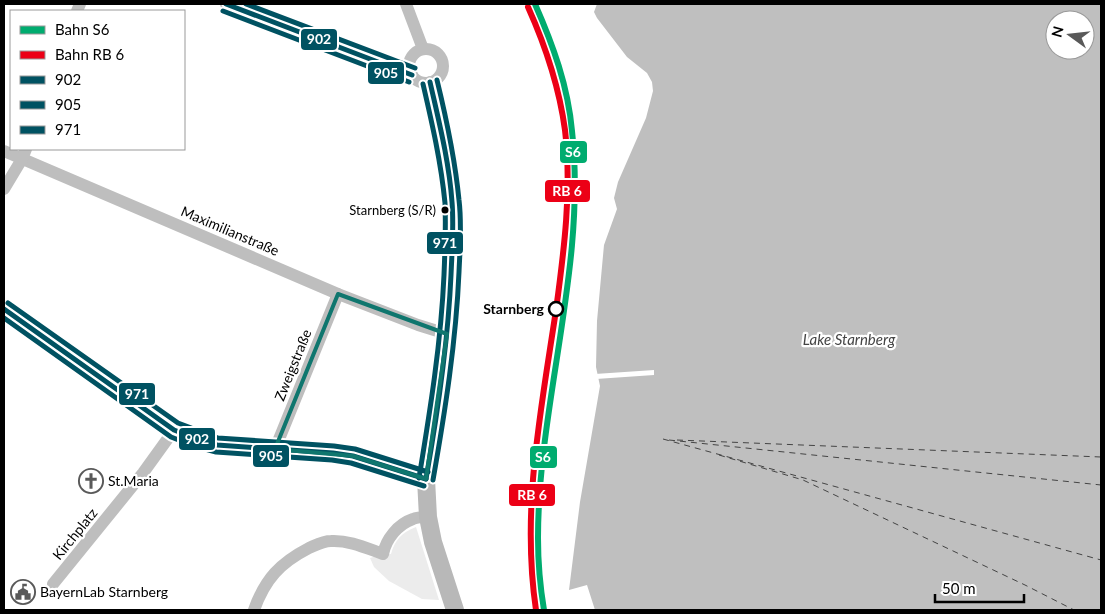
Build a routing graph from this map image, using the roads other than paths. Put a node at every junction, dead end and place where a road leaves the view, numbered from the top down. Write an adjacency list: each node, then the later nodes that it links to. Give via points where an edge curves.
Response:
1 (226, 4): 4 (street)
2 (406, 4): 3 (street)
3 (423, 49): 4 (street, via 411,59); 5 (street, via 435,51 442,60 443,71)
4 (412, 75): 5 (street, via 420,82)
5 (430, 82): 11 (street, via 444,142 452,202 454,236)
6 (4, 151): 7 (street, Maximilianstraße)
7 (24, 154): 8 (street); 9 (street, Maximilianstraße)
8 (4, 190)
9 (338, 294): 11 (street, Maximilianstraße); 13 (street, Zweigstraße)
10 (4, 309): 12 (street)
11 (447, 334): 14 (street)
12 (174, 430): 13 (street, via 217,445); 16 (street, Kirchplatz)
13 (275, 448): 14 (street, via 353,456)
14 (426, 479): 15 (street)
15 (428, 517): 17 (street, via 414,518 401,525 388,540 383,554 353,543 319,543 274,572); 18 (street)
16 (53, 584)
17 (254, 610)
18 (455, 610)

